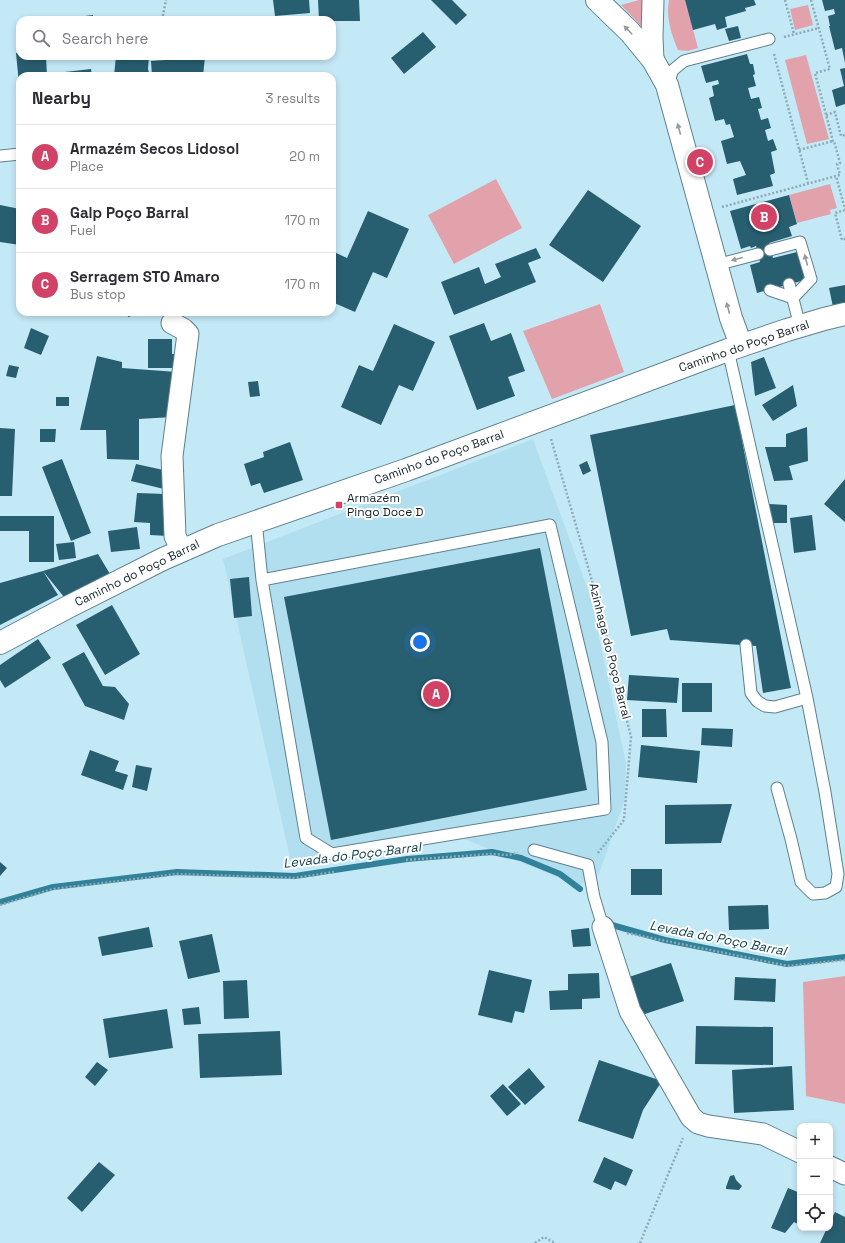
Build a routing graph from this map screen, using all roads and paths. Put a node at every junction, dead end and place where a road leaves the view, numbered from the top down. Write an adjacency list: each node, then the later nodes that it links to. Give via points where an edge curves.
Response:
1 (166, 0): 6 (path)
2 (597, 0): 9 (street, one-way to 2, via 630,32)
3 (653, 0): 9 (street)
4 (785, 0): 7 (path, via 794,34)
5 (811, 0): 7 (path)
6 (163, 16)
7 (819, 28): 11 (path, via 830,69 815,73)
8 (769, 39): 10 (lane, via 684,61 674,70); 14 (path)
9 (653, 60): 10 (street)
10 (667, 85): 24 (street, one-way to 10)
11 (826, 115): 12 (path, via 835,112 841,136); 13 (path)
12 (845, 135)
13 (833, 141): 14 (path); 17 (path, via 840,163 837,164 840,175)
14 (799, 150): 18 (path)
15 (16, 154): 16 (lane)
16 (0, 156)
17 (836, 176): 18 (path); 20 (path)
18 (808, 183): 19 (path)
19 (722, 207)
20 (845, 210): 21 (path, via 835,213 842,240)
21 (845, 239)
22 (777, 251): 27 (lane, one-way to 22, via 811,279 800,242)
23 (758, 254): 24 (lane, one-way to 24)
24 (716, 265): 31 (street, one-way to 24, via 731,318)
25 (789, 284): 27 (lane)
26 (770, 290): 27 (lane)
27 (793, 298): 30 (lane)
28 (845, 314): 30 (street, Caminho do Poço Barral)
29 (172, 323): 34 (street, via 188,334 172,456 175,536)
30 (800, 326): 31 (street, Caminho do Poço Barral)
31 (735, 347): 33 (street, Caminho do Poço Barral, via 406,470); 38 (lane)
32 (551, 438): 42 (path, Azinhaga do Poço Barral, via 599,605 631,737 624,820)
33 (256, 521): 34 (street, Caminho do Poço Barral); 35 (lane)
34 (182, 551): 36 (street, Caminho do Poço Barral)
35 (262, 580): 35 (lane, via 306,838 332,854 605,809 602,742 550,525)
36 (0, 643)
37 (746, 645): 38 (lane, via 751,693 757,701 765,706 775,707)
38 (807, 698): 39 (lane, via 838,874 836,887 825,893 813,894 801,882)
39 (777, 788)
40 (534, 850): 41 (path, via 508,855); 42 (lane)
41 (400, 861)
42 (588, 865): 45 (lane)
43 (340, 871): 44 (path, via 295,878 177,874 54,889)
44 (0, 905)
45 (603, 927): 46 (path, via 788,966); 47 (street, via 630,1011)
46 (845, 960)
47 (691, 1117): 48 (street, via 698,1123 708,1126 763,1134); 53 (path)
48 (797, 1151)
49 (833, 1168): 50 (street)
50 (845, 1174)
51 (535, 1243): 52 (path, via 544,1237)
52 (555, 1243)
53 (640, 1243)

